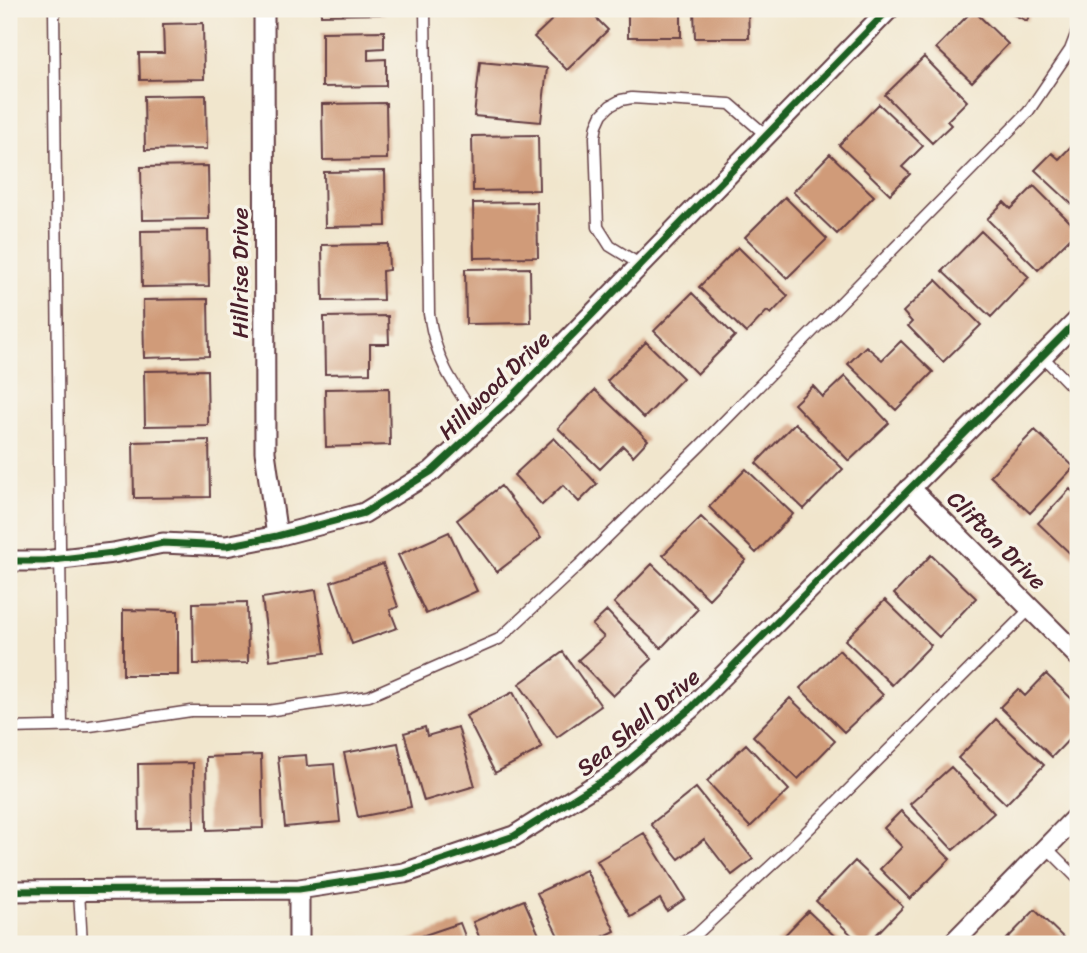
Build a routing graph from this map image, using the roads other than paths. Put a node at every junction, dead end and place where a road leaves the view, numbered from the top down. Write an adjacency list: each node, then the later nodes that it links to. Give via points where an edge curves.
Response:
1 (54, 9): 14 (lane)
2 (264, 9): 13 (street, Hillrise Drive, via 265,452)
3 (425, 9): 11 (lane, via 429,314 447,376)
4 (889, 9): 6 (street, Hillwood Drive)
5 (1078, 29): 18 (lane, via 1070,51 1028,112 699,447 499,639 369,696 267,711 191,711)
6 (767, 136): 7 (street, Hillwood Drive); 7 (lane, via 730,104 632,98 602,114 595,137 598,227 610,246)
7 (641, 265): 11 (street, Hillwood Drive)
8 (1078, 320): 9 (street, Sea Shell Drive)
9 (1042, 356): 10 (lane); 12 (street, Sea Shell Drive)
10 (1078, 393)
11 (482, 425): 13 (street, Hillwood Drive, via 432,471 364,513)
12 (910, 488): 16 (street, Clifton Drive); 23 (street, Sea Shell Drive, via 690,709 610,776 514,836 404,873)
13 (277, 536): 14 (street, Hillwood Drive, via 226,546 163,543)
14 (60, 559): 15 (street, Hillwood Drive); 18 (lane)
15 (9, 561)
16 (1031, 608): 17 (street, Clifton Drive); 28 (lane, via 790,848)
17 (1078, 656)
18 (62, 726): 19 (lane)
19 (9, 728)
20 (1078, 815): 21 (street)
21 (1046, 847): 22 (lane); 29 (street)
22 (1078, 879)
23 (299, 889): 25 (street, Sea Shell Drive); 27 (street)
24 (9, 891): 25 (street, Sea Shell Drive)
25 (79, 891): 26 (lane)
26 (82, 944)
27 (299, 944)
28 (680, 944)
29 (952, 944)

